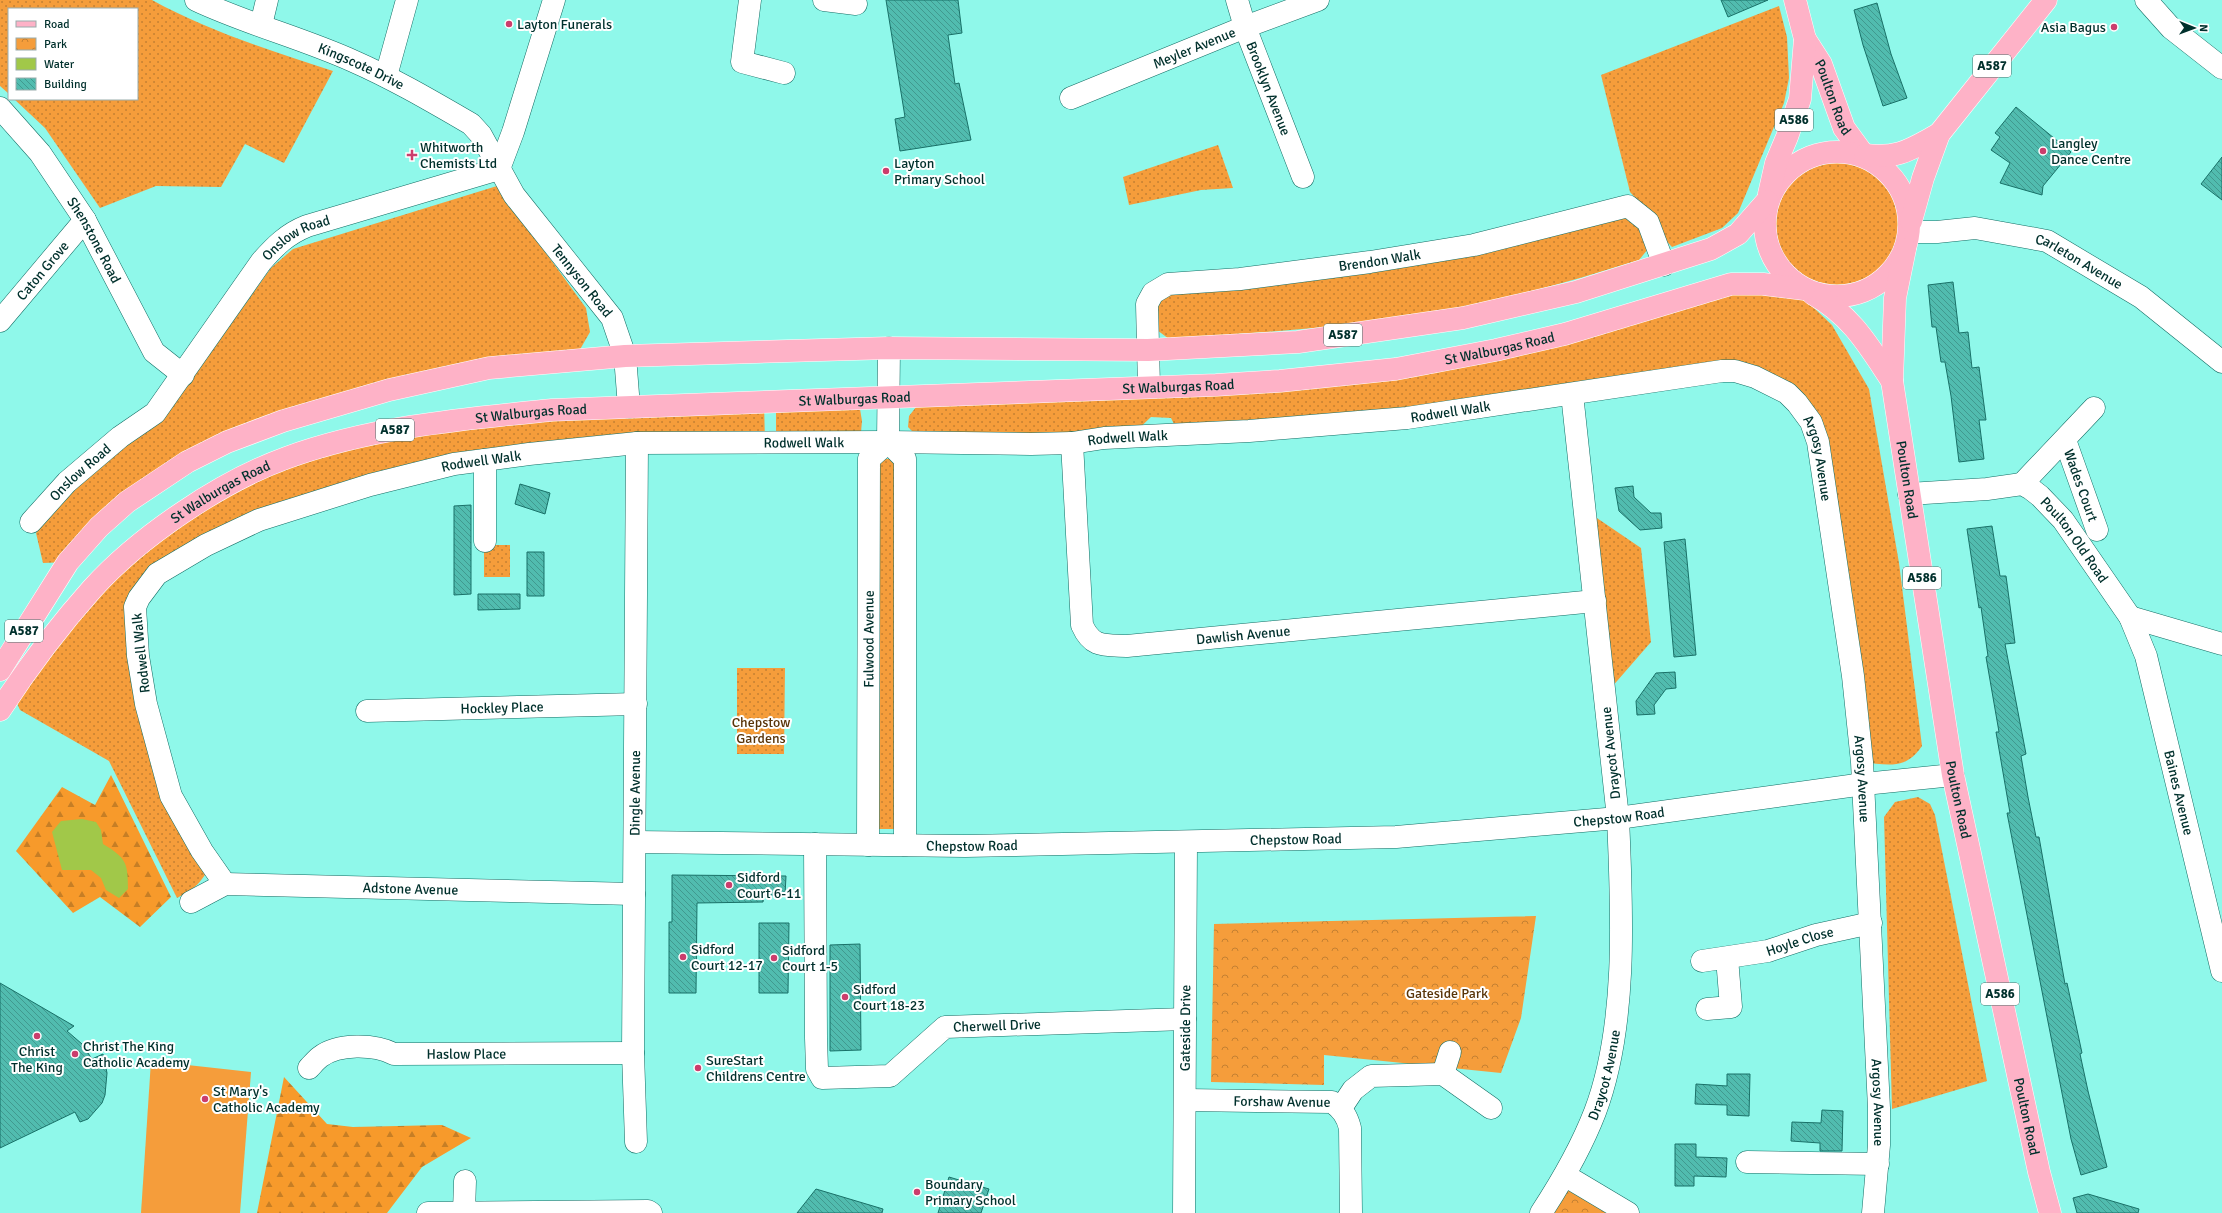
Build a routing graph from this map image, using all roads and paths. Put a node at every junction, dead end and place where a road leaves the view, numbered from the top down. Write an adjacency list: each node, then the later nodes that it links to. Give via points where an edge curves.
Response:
1 (196, 0): 13 (street, Kingscote Drive, via 224,13)
2 (267, 0): 13 (street)
3 (407, 0): 18 (street)
4 (554, 0): 23 (street)
5 (750, 0): 17 (street, via 742,62)
6 (824, 0): 12 (street)
7 (1237, 0): 14 (street, Brooklyn Avenue)
8 (1318, 0): 14 (street, Meyler Avenue)
9 (1796, 0): 15 (main road, Poulton Road / A586)
10 (2046, 0): 21 (main road, A587)
11 (2150, 1): 16 (street, via 2171,28)
12 (856, 4)
13 (261, 25): 18 (street, Kingscote Drive)
14 (1245, 27): 19 (street, Meyler Avenue); 24 (street, Brooklyn Avenue)
15 (1805, 39): 22 (main road, Poulton Road / A586, via 1821,64 1844,128); 25 (main road, Poulton Road / A586, via 1800,99 1776,163)
16 (2222, 68)
17 (784, 73)
18 (386, 76): 23 (street, Kingscote Drive, via 471,124 481,135)
19 (1071, 98)
20 (0, 108): 26 (street, Shenstone Road, via 40,153)
21 (1939, 134): 22 (main road, A587, via 1902,154 1887,157); 27 (main road, A587, via 1923,178)
22 (1864, 155): 25 (main road, via 1828,153 1804,161 1786,175); 27 (main road, Poulton Road, via 1888,173 1897,184 1908,205)
23 (499, 169): 33 (street, Tennyson Road, via 514,195 612,318); 35 (street, Onslow Road, via 290,233 261,262)
24 (1303, 177)
25 (1768, 199): 28 (main road, A587, via 1738,234 1711,249); 29 (main road, Poulton Road, via 1766,230 1773,258 1780,269)
26 (85, 220): 30 (street, Caton Grove); 35 (street, Shenstone Road, via 154,352)
27 (1909, 234): 29 (main road, St Walburgas Road, via 1894,265 1882,278 1860,292 1844,295); 34 (street, Carleton Avenue, via 1975,228 2047,242 2141,297); 36 (main road, Poulton Road / A586, via 1895,298)
28 (1664, 265): 32 (main road, A587, via 1576,292 1463,318 1298,342); 32 (street, Brendon Walk, via 1648,222 1628,206 1474,245 1370,262 1168,284 1153,293 1147,304)
29 (1806, 290): 36 (main road, Poulton Road / A586, via 1831,304 1854,325); 37 (main road, St Walburgas Road / A587, via 1763,284 1731,284 1565,334 1396,369 1280,381)
30 (0, 321)
31 (889, 348): 32 (main road, A587); 33 (main road, A587); 39 (street)
32 (1148, 350): 37 (street, Brendon Walk)
33 (625, 356): 41 (street, Tennyson Road); 56 (main road, A587, via 489,368 425,381 334,405 256,430 187,462 127,502 99,527 68,562)
34 (2222, 362)
35 (183, 375): 50 (street, Onslow Road, via 155,413 138,423 67,482)
36 (1892, 381): 49 (main road, Poulton Road / A586)
37 (1149, 387): 39 (main road, St Walburgas Road / A587)
38 (1572, 394): 40 (street, Rodwell Walk, via 1735,371 1773,385); 46 (street, Rodwell Walk, via 1360,423 1104,438); 53 (street, Draycot Avenue)
39 (890, 396): 41 (main road, St Walburgas Road / A587); 44 (street)
40 (1798, 403): 61 (street, Argosy Avenue, via 1811,422 1821,460 1853,676)
41 (630, 408): 58 (main road, St Walburgas Road / A587, via 552,410 410,427 325,446 285,458 220,490 189,509 123,559 60,625 27,668)
42 (2094, 408): 43 (street, Wades Court)
43 (2065, 440): 48 (street, Wades Court); 51 (street, Wades Court)
44 (888, 442): 45 (street, Rodwell Walk); 46 (street, Rodwell Walk); 66 (street, Fulwood Avenue, via 868,459); 67 (street, via 905,459)
45 (637, 443): 47 (street, Rodwell Walk); 57 (street, Dingle Avenue)
46 (1072, 443): 53 (street, Dawlish Avenue, via 1082,625 1093,641 1103,646 1126,646)
47 (485, 460): 52 (street); 68 (street, Rodwell Walk, via 454,464 370,485 259,520 206,545 157,574 139,598 135,607 138,656 149,715 171,796)
48 (2022, 484): 49 (street); 54 (street, Poulton Old Road, via 2040,496 2063,520)
49 (1909, 494): 60 (main road, Poulton Road / A586)
50 (31, 522)
51 (2097, 530)
52 (485, 541)
53 (1595, 601): 62 (street, Draycot Avenue)
54 (2130, 617): 55 (street); 74 (street, Baines Avenue, via 2146,656)
55 (2222, 644)
56 (0, 670)
57 (636, 704): 59 (street, Hockley Place); 63 (street, Dingle Avenue)
58 (0, 710)
59 (367, 711)
60 (1953, 775): 61 (street, Chepstow Road); 97 (main road, Poulton Road / A586)
61 (1864, 784): 62 (street, Chepstow Road); 71 (street, Argosy Avenue)
62 (1618, 818): 64 (street, Chepstow Road, via 1396,837); 87 (street, Draycot Avenue, via 1620,946 1612,1044 1595,1111)
63 (635, 842): 65 (street, Chepstow Road); 69 (street, Dingle Avenue)
64 (1186, 843): 67 (street, Chepstow Road); 76 (street, Gateside Drive)
65 (815, 844): 66 (street, Chepstow Road); 76 (street, Cherwell Drive, via 816,1053 817,1069 822,1078 890,1076 945,1027)
66 (868, 845): 67 (street, Chepstow Road)
67 (905, 845)
68 (224, 884): 69 (street, Adstone Avenue); 70 (street)
69 (634, 894): 78 (street, Dingle Avenue)
70 (191, 902)
71 (1871, 923): 72 (street, Hoyle Close, via 1816,935 1768,951); 86 (street, Argosy Avenue, via 1879,1108)
72 (1727, 958): 73 (street, Hoyle Close); 75 (street, via 1731,1007)
73 (1702, 961)
74 (2222, 971)
75 (1707, 1009)
76 (1185, 1019): 81 (street, Gateside Drive)
77 (1450, 1052): 80 (street)
78 (633, 1053): 79 (street, Haslow Place, via 394,1054 383,1048 350,1047 329,1052); 84 (street, Dingle Avenue)
79 (309, 1068)
80 (1443, 1074): 82 (street, via 1371,1076 1353,1090); 83 (street)
81 (1186, 1100): 82 (street, Forshaw Avenue, via 1318,1101 1332,1102); 92 (street, Gateside Drive)
82 (1341, 1108): 93 (street, Forshaw Avenue, via 1350,1128)
83 (1491, 1108)
84 (636, 1142)
85 (1747, 1162): 86 (street, Argosy Avenue)
86 (1878, 1164): 96 (street, Argosy Avenue)
87 (1566, 1176): 94 (street, Draycot Avenue); 95 (street)
88 (465, 1181): 90 (street)
89 (428, 1212): 90 (street)
90 (464, 1212): 91 (street)
91 (650, 1213)
92 (1184, 1213)
93 (1351, 1213)
94 (1541, 1213)
95 (1628, 1213)
96 (1873, 1213)
97 (2050, 1213)

